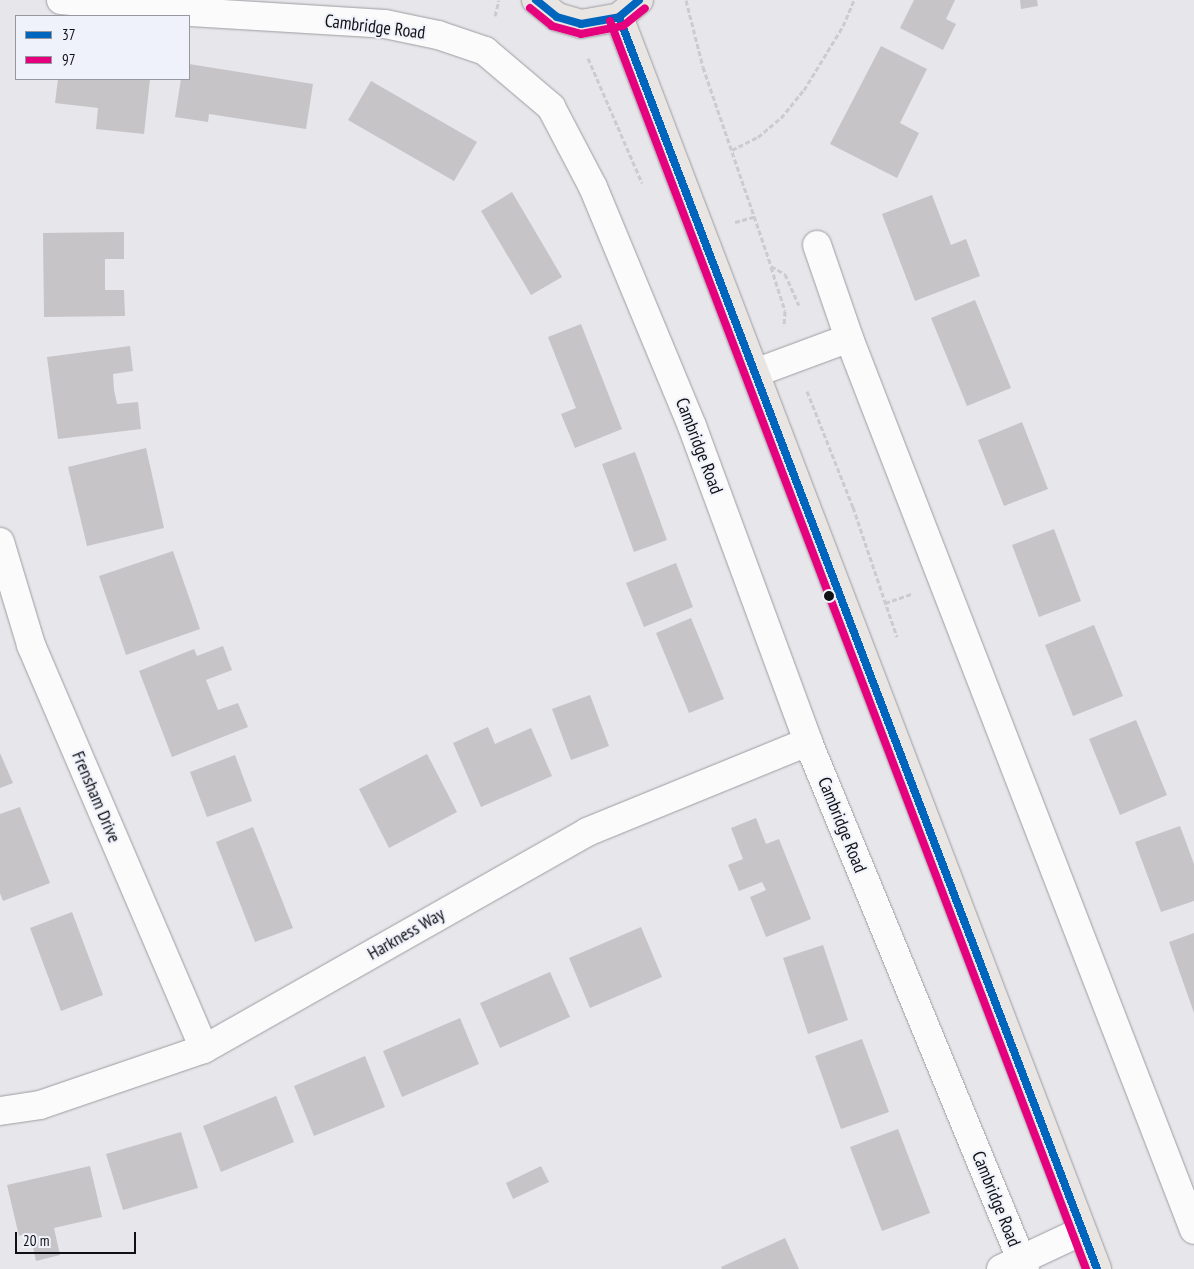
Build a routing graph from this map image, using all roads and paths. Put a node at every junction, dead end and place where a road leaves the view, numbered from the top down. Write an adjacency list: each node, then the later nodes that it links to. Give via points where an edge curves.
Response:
1 (61, 0): 20 (street, Cambridge Road, via 174,11 385,24 438,35 486,51 551,107 593,187 692,426)
2 (536, 0): 5 (main road, via 557,17 581,24)
3 (686, 0): 7 (path, via 703,67)
4 (854, 0): 7 (path, via 804,90 775,123 758,137)
5 (629, 9): 14 (main road)
6 (584, 50): 8 (path)
7 (732, 150): 10 (path)
8 (645, 190)
9 (817, 245): 13 (street)
10 (771, 266): 11 (path); 12 (path, via 785,311)
11 (785, 274)
12 (784, 330)
13 (849, 338): 14 (street); 24 (street)
14 (755, 374): 23 (main road)
15 (805, 386): 18 (path, via 853,507)
16 (0, 542): 21 (street, Frensham Drive, via 31,645)
17 (914, 593): 18 (path)
18 (885, 603): 19 (path)
19 (897, 637)
20 (808, 742): 21 (street, Harkness Way, via 587,832); 25 (street, Cambridge Road)
21 (204, 1049): 22 (street, Harkness Way, via 40,1105)
22 (0, 1111)
23 (1082, 1230): 25 (street); 26 (main road)
24 (1194, 1230)
25 (1016, 1266)
26 (1097, 1269)

